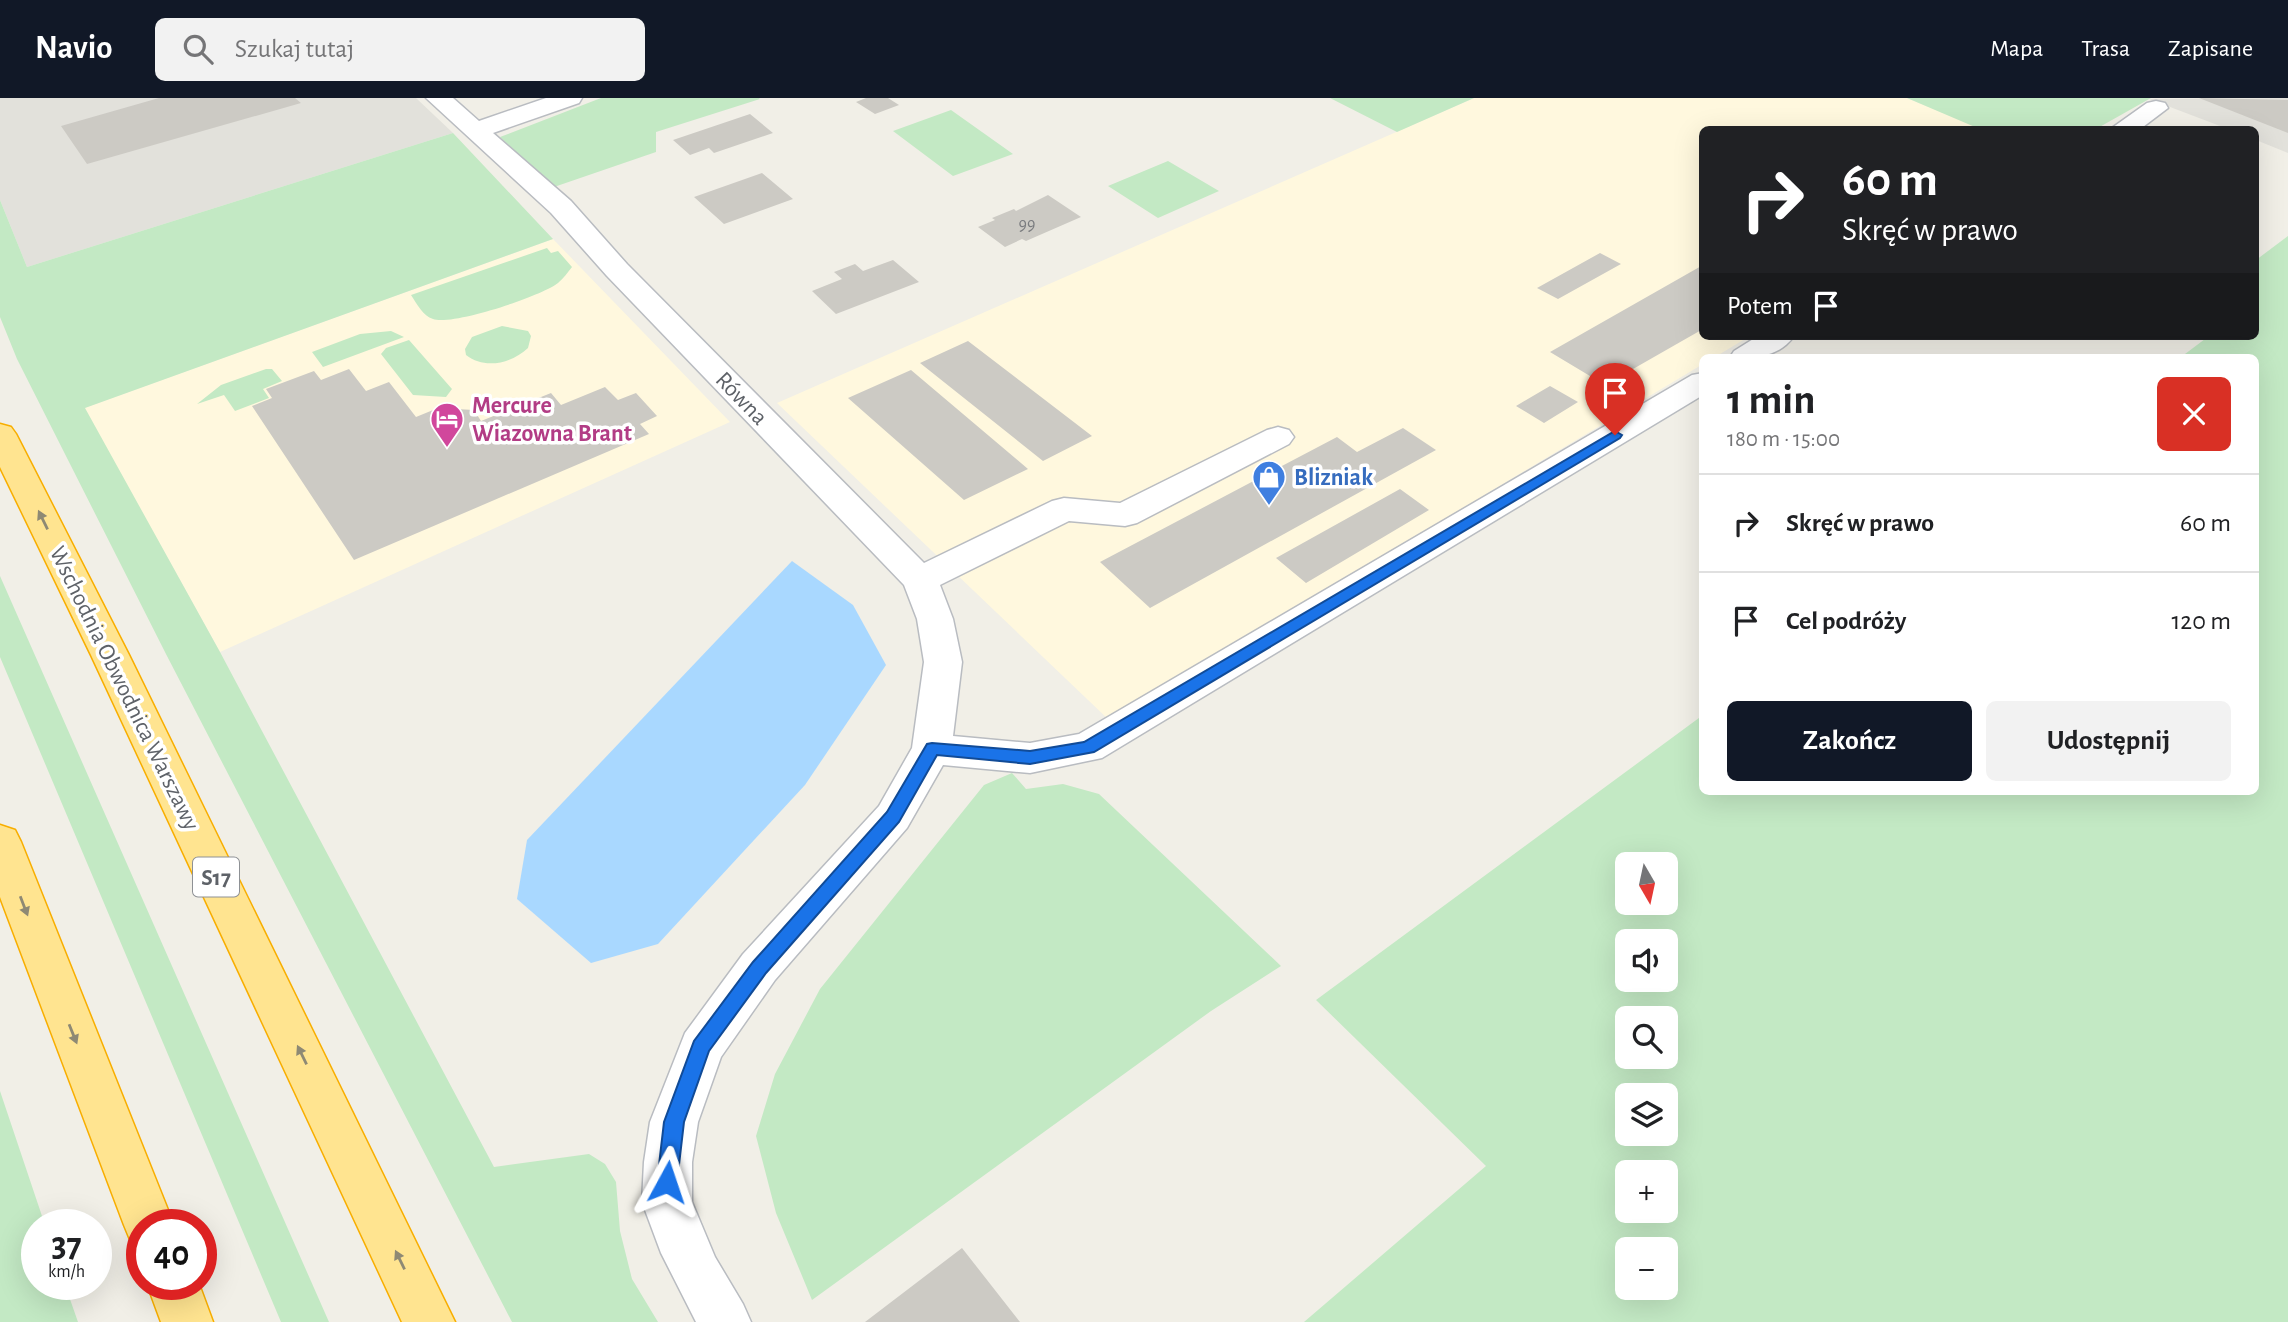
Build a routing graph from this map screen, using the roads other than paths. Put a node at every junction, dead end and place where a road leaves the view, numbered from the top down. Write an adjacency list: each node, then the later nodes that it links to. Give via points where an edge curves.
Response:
1 (438, 98): 5 (street, Równa)
2 (570, 98): 5 (street)
3 (2156, 108): 4 (street)
4 (2127, 126)
5 (474, 131): 11 (street, Równa, via 561,207)
6 (1773, 340): 7 (street)
7 (1750, 354)
8 (1699, 384): 12 (street, via 1088,747 1030,758)
9 (0, 434): 17 (highway, Wschodnia Obwodnica Warszawy / S17, one-way to 9)
10 (1278, 437): 11 (street, via 1125,515 1064,509)
11 (920, 580): 12 (street, Równa, via 935,619 943,662)
12 (932, 749): 18 (street, via 893,817 759,967 701,1047 674,1122 667,1202 697,1275)
13 (0, 842): 14 (highway, one-way to 14)
14 (143, 1209)
15 (179, 1300): 16 (highway)
16 (187, 1322)
17 (429, 1322)
18 (725, 1322)

